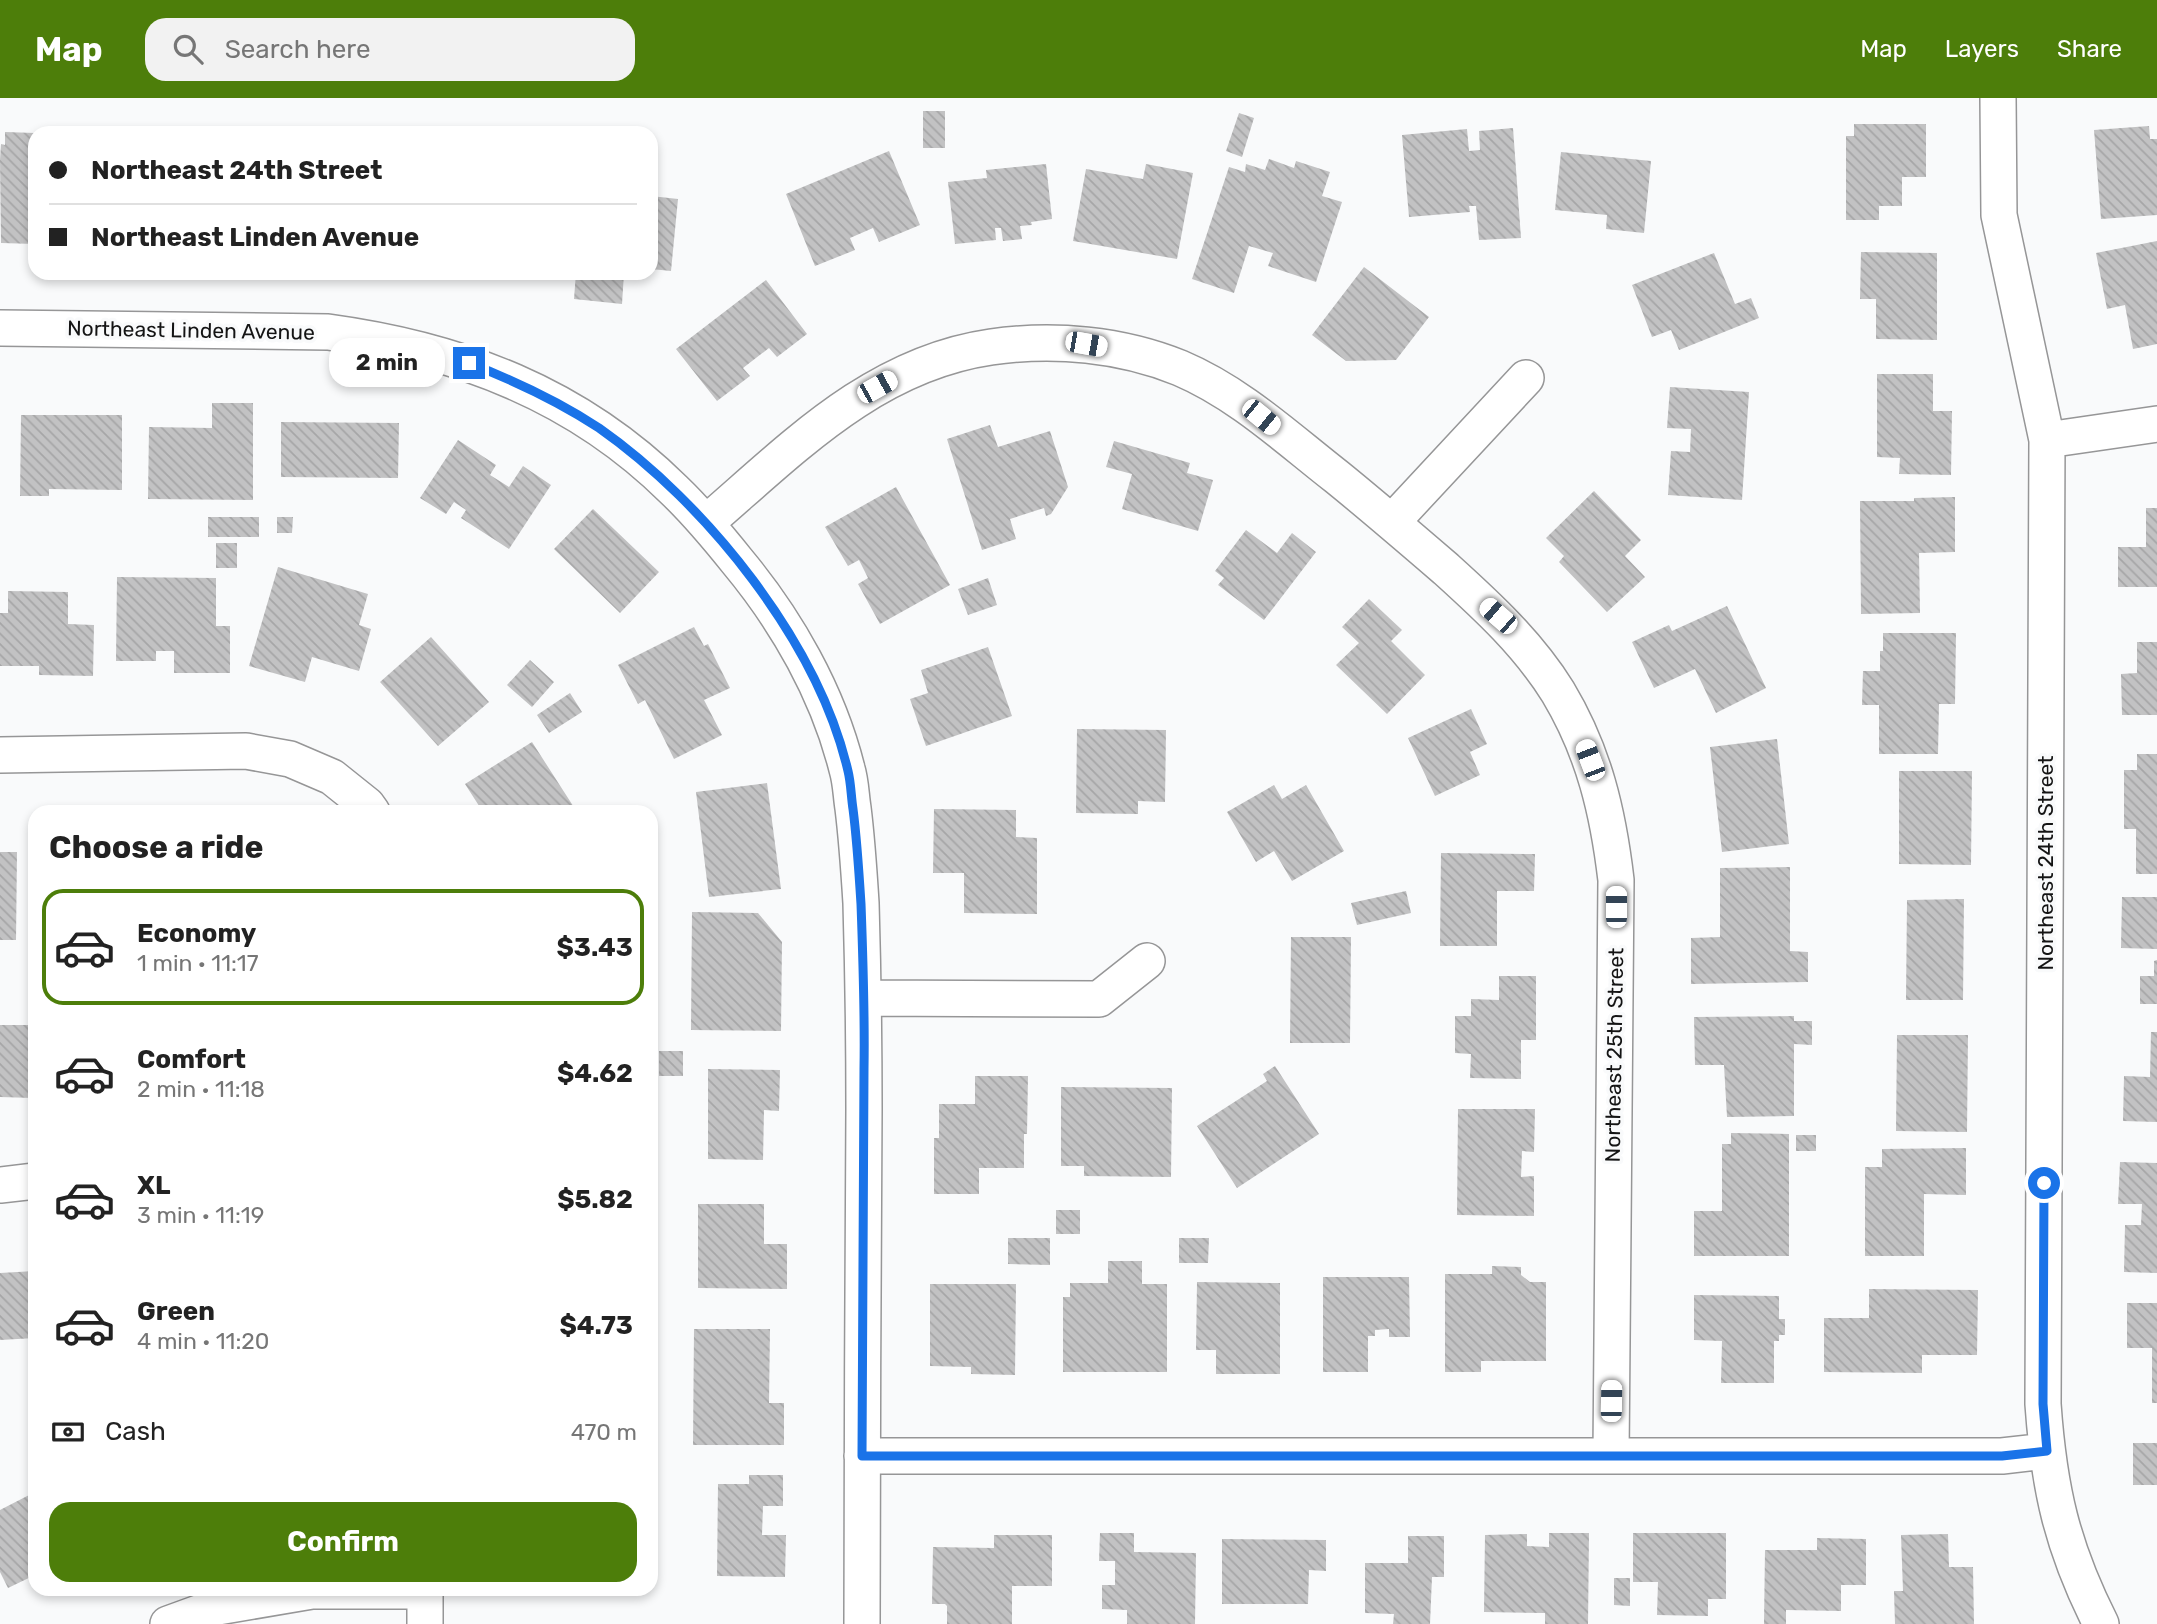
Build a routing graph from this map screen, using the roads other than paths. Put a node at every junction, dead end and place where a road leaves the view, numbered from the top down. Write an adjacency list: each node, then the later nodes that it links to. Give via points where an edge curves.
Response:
1 (1998, 98): 5 (street, Northeast 24th Street, via 1999,215)
2 (0, 328): 7 (street, Northeast Linden Avenue, via 328,332 423,349 503,376 557,402 636,456)
3 (1526, 378): 6 (street)
4 (2157, 424): 5 (street)
5 (2047, 440): 14 (street, Northeast 24th Street, via 2043,1376)
6 (1392, 522): 7 (street, via 1261,417 1179,368 1086,344 1038,342 943,358 855,399); 16 (street, Northeast 25th Street, via 1498,616 1531,653 1581,737 1610,831 1616,880)
7 (706, 523): 11 (street, Northeast Linden Avenue, via 784,624 833,725 848,772 859,857)
8 (0, 755): 9 (street, via 246,751 290,759 331,777)
9 (367, 805)
10 (1147, 961): 11 (street, via 1099,999)
11 (864, 998): 15 (street, Northeast Linden Avenue)
12 (28, 1182): 13 (street)
13 (0, 1185)
14 (2047, 1451): 16 (street, via 2002,1456); 22 (street, Northeast 24th Street, via 2066,1545)
15 (862, 1456): 16 (street); 21 (street, Northeast Linden Avenue)
16 (1611, 1456)
17 (283, 1596): 20 (street, via 212,1608)
18 (368, 1596): 19 (street)
19 (425, 1601)
20 (168, 1624)
21 (862, 1624)
22 (2101, 1624)

